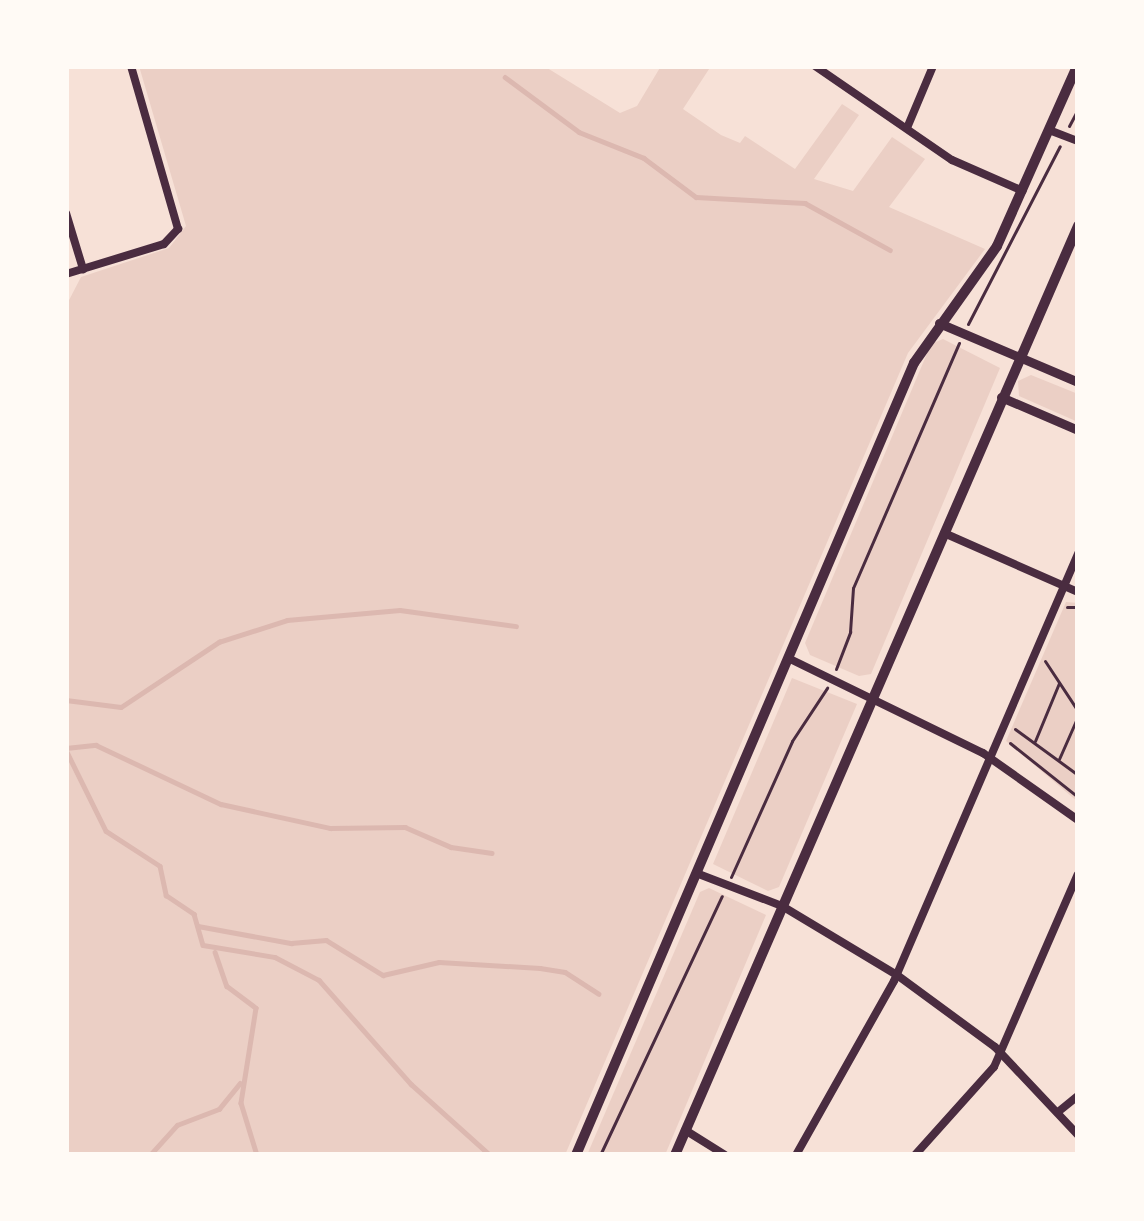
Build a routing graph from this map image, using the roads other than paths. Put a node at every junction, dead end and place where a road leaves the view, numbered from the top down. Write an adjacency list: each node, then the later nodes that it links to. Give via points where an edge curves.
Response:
1 (131, 66): 12 (street, via 178,218 176,234)
2 (815, 66): 6 (street)
3 (933, 66): 6 (street)
4 (1077, 66): 5 (main road)
5 (1074, 84): 7 (main road)
6 (907, 128): 9 (street, via 957,163)
7 (1049, 130): 8 (street); 9 (main road)
8 (1078, 142)
9 (1023, 190): 14 (main road, via 997,246)
10 (66, 213): 12 (street)
11 (1078, 226): 15 (main road)
12 (74, 272): 13 (street)
13 (66, 289)
14 (938, 322): 15 (street); 23 (main road)
15 (1020, 357): 16 (street); 17 (main road)
16 (1078, 382)
17 (1000, 397): 18 (street); 19 (main road)
18 (1078, 430)
19 (943, 532): 21 (street); 24 (main road)
20 (1078, 553): 21 (street)
21 (1064, 586): 22 (street); 25 (street)
22 (1078, 592)
23 (788, 658): 24 (street); 27 (main road)
24 (873, 694): 25 (street); 29 (main road)
25 (990, 757): 26 (street); 30 (street)
26 (1078, 820)
27 (696, 873): 29 (street); 36 (main road)
28 (1078, 874): 31 (street)
29 (782, 907): 30 (street); 34 (main road)
30 (897, 975): 31 (street); 39 (street)
31 (1001, 1053): 33 (street); 40 (street)
32 (1078, 1096): 33 (street)
33 (1058, 1112): 35 (street)
34 (685, 1130): 37 (main road); 38 (street)
35 (1078, 1136)
36 (576, 1155)
37 (675, 1155)
38 (725, 1155)
39 (796, 1155)
40 (915, 1155)

